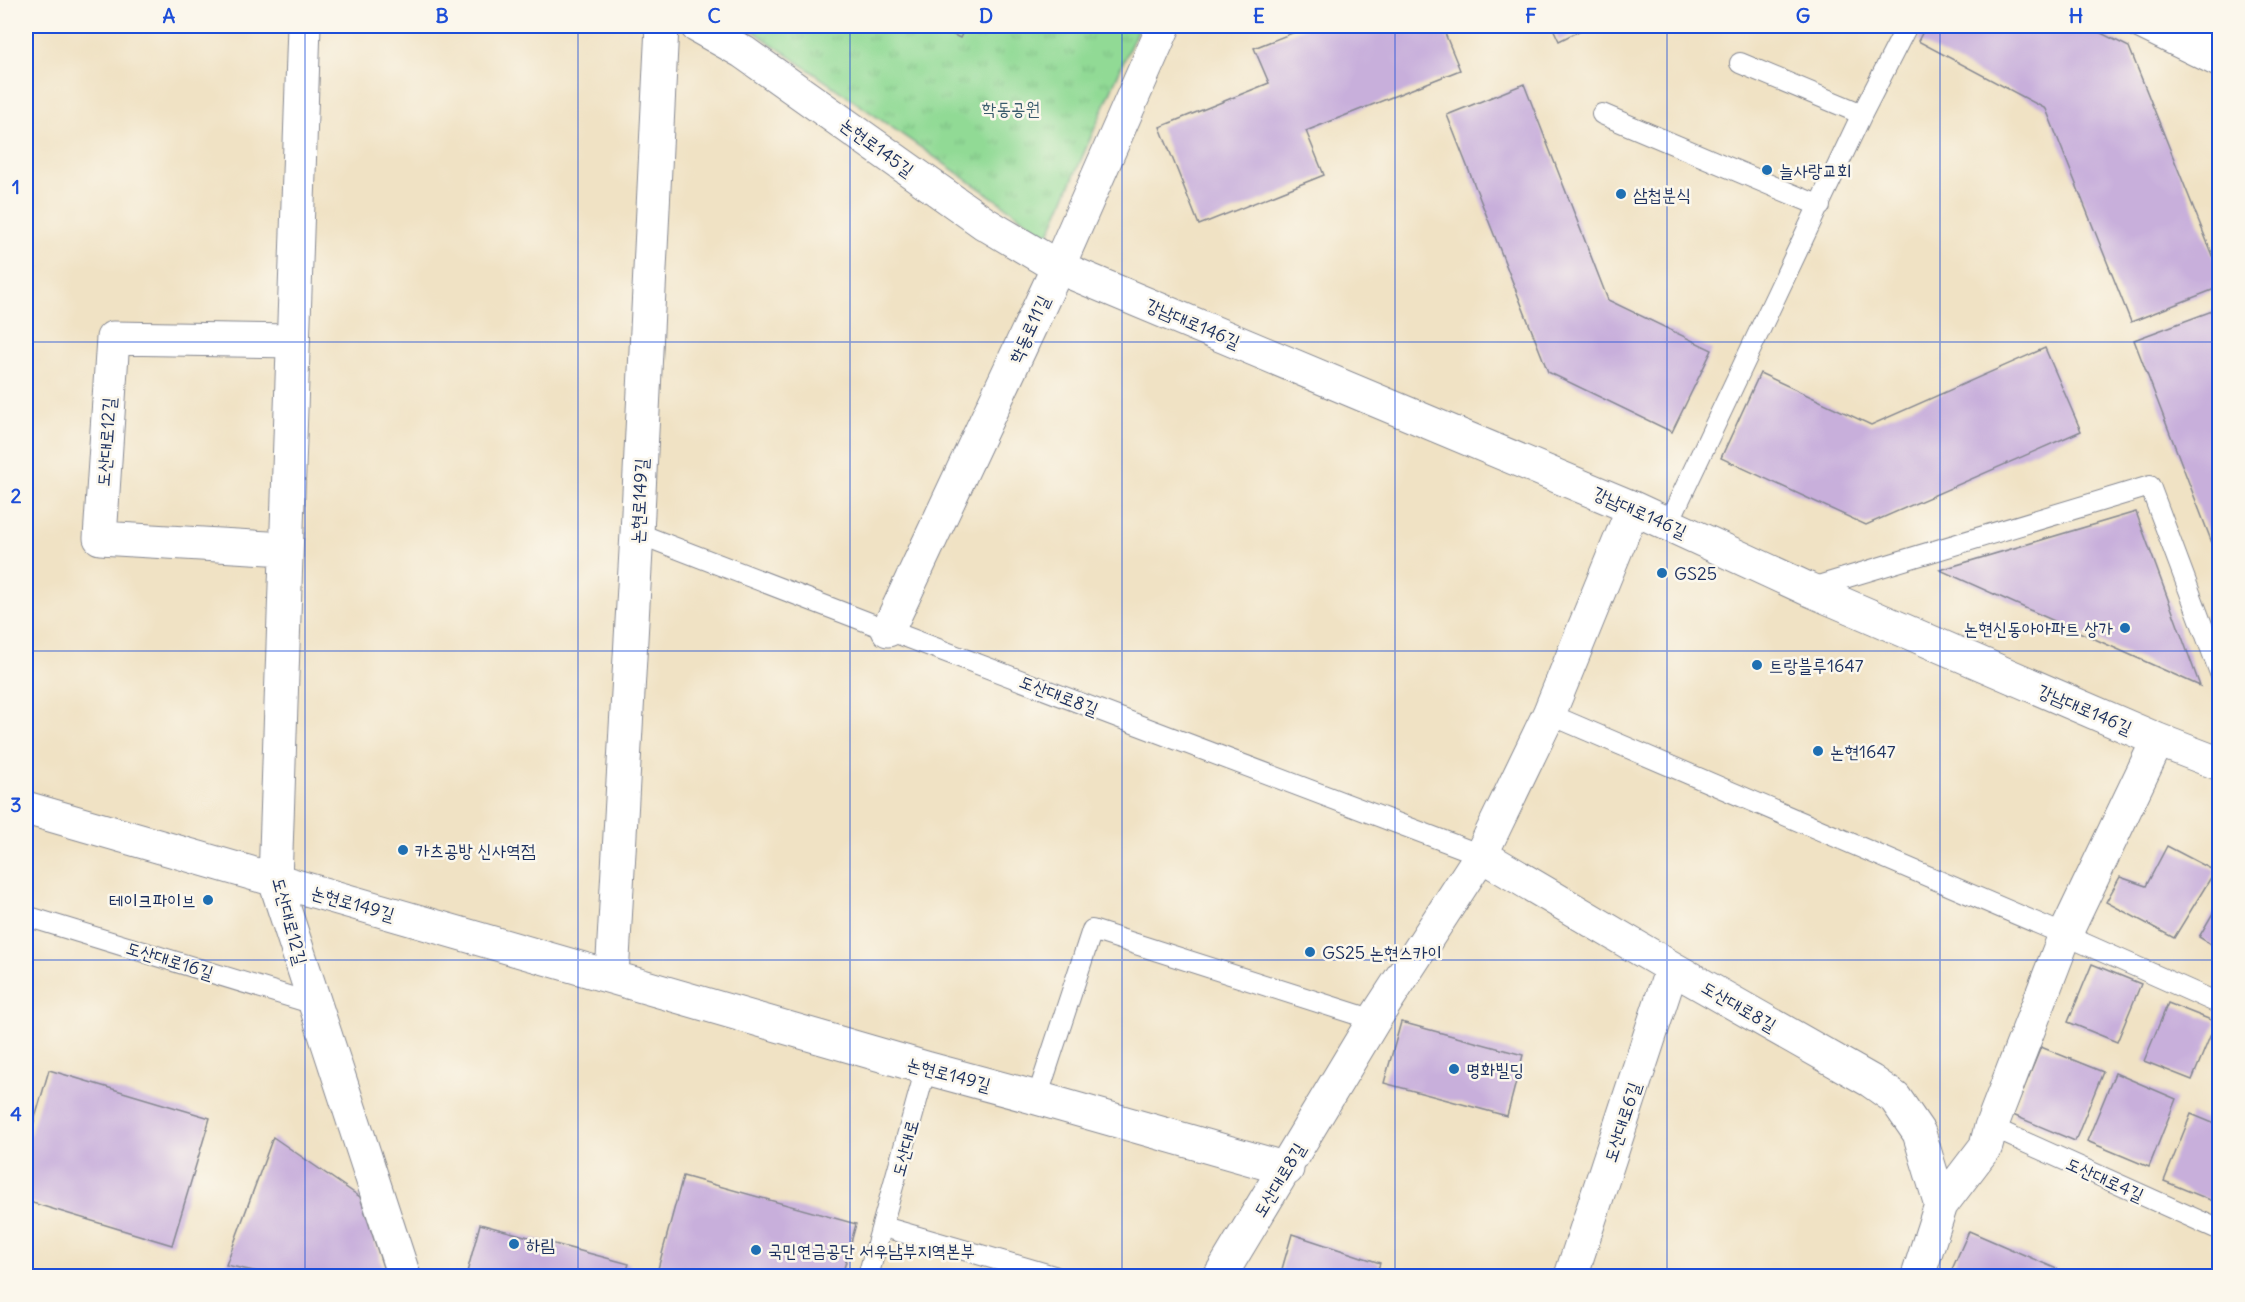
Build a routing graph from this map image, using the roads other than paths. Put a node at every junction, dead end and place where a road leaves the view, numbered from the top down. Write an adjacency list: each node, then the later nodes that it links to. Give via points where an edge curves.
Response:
1 (304, 26): 15 (street, 도산대로12길)
2 (662, 26): 18 (street, 논현로149길)
3 (697, 26): 14 (street, 논현로145길, via 743,51 984,223)
4 (1164, 26): 14 (street, 학동로11길)
5 (1907, 26): 12 (lane)
6 (2134, 26): 10 (lane)
7 (2189, 26): 8 (street)
8 (2220, 42)
9 (1740, 63): 12 (lane)
10 (2220, 68)
11 (1602, 114): 13 (lane)
12 (1862, 114): 13 (lane)
13 (1820, 206): 17 (lane)
14 (1058, 267): 16 (street, 강남대로146길); 21 (street, 학동로11길)
15 (293, 341): 19 (street, 도산대로12길); 19 (street, 도산대로12길, via 113,338 100,538)
16 (1633, 508): 17 (street, 강남대로146길); 23 (street, 도산대로8길)
17 (1668, 524): 20 (street, 강남대로146길)
18 (637, 533): 21 (lane, 도산대로8길); 32 (street, 논현로149길)
19 (286, 549): 28 (street, 도산대로12길)
20 (1808, 589): 22 (lane, via 2150,486); 24 (street, 강남대로146길)
21 (888, 630): 27 (lane, 도산대로8길)
22 (2220, 674)
23 (1549, 714): 27 (street, 도산대로8길); 30 (lane)
24 (2158, 740): 25 (street, 강남대로146길); 30 (street)
25 (2220, 764)
26 (26, 808): 28 (street, 논현로149길)
27 (1481, 855): 31 (street, 도산대로8길); 35 (street, 도산대로8길)
28 (275, 881): 32 (street, 논현로149길); 33 (street, 도산대로12길)
29 (26, 916): 33 (lane, 도산대로16길)
30 (2065, 935): 34 (lane); 38 (street)
31 (1672, 968): 40 (street, 도산대로8길, via 1895,1098 1919,1133); 47 (street, 도산대로6길)
32 (612, 976): 36 (street, 논현로149길)
33 (314, 1004): 43 (street, 도산대로12길)
34 (2220, 1004)
35 (1374, 1020): 37 (lane, via 1092,930); 39 (street, 도산대로8길)
36 (926, 1068): 37 (street, 논현로149길); 41 (lane, 도산대로)
37 (1037, 1098): 39 (street, 논현로149길)
38 (1990, 1127): 40 (street, via 1986,1146); 42 (lane, 도산대로4길)
39 (1287, 1169): 46 (street, 도산대로8길)
40 (1941, 1205): 48 (street)
41 (884, 1227): 44 (lane, 도산대로); 45 (lane)
42 (2220, 1230)
43 (404, 1276)
44 (868, 1276)
45 (1054, 1276)
46 (1220, 1276)
47 (1571, 1276)
48 (1918, 1276)

